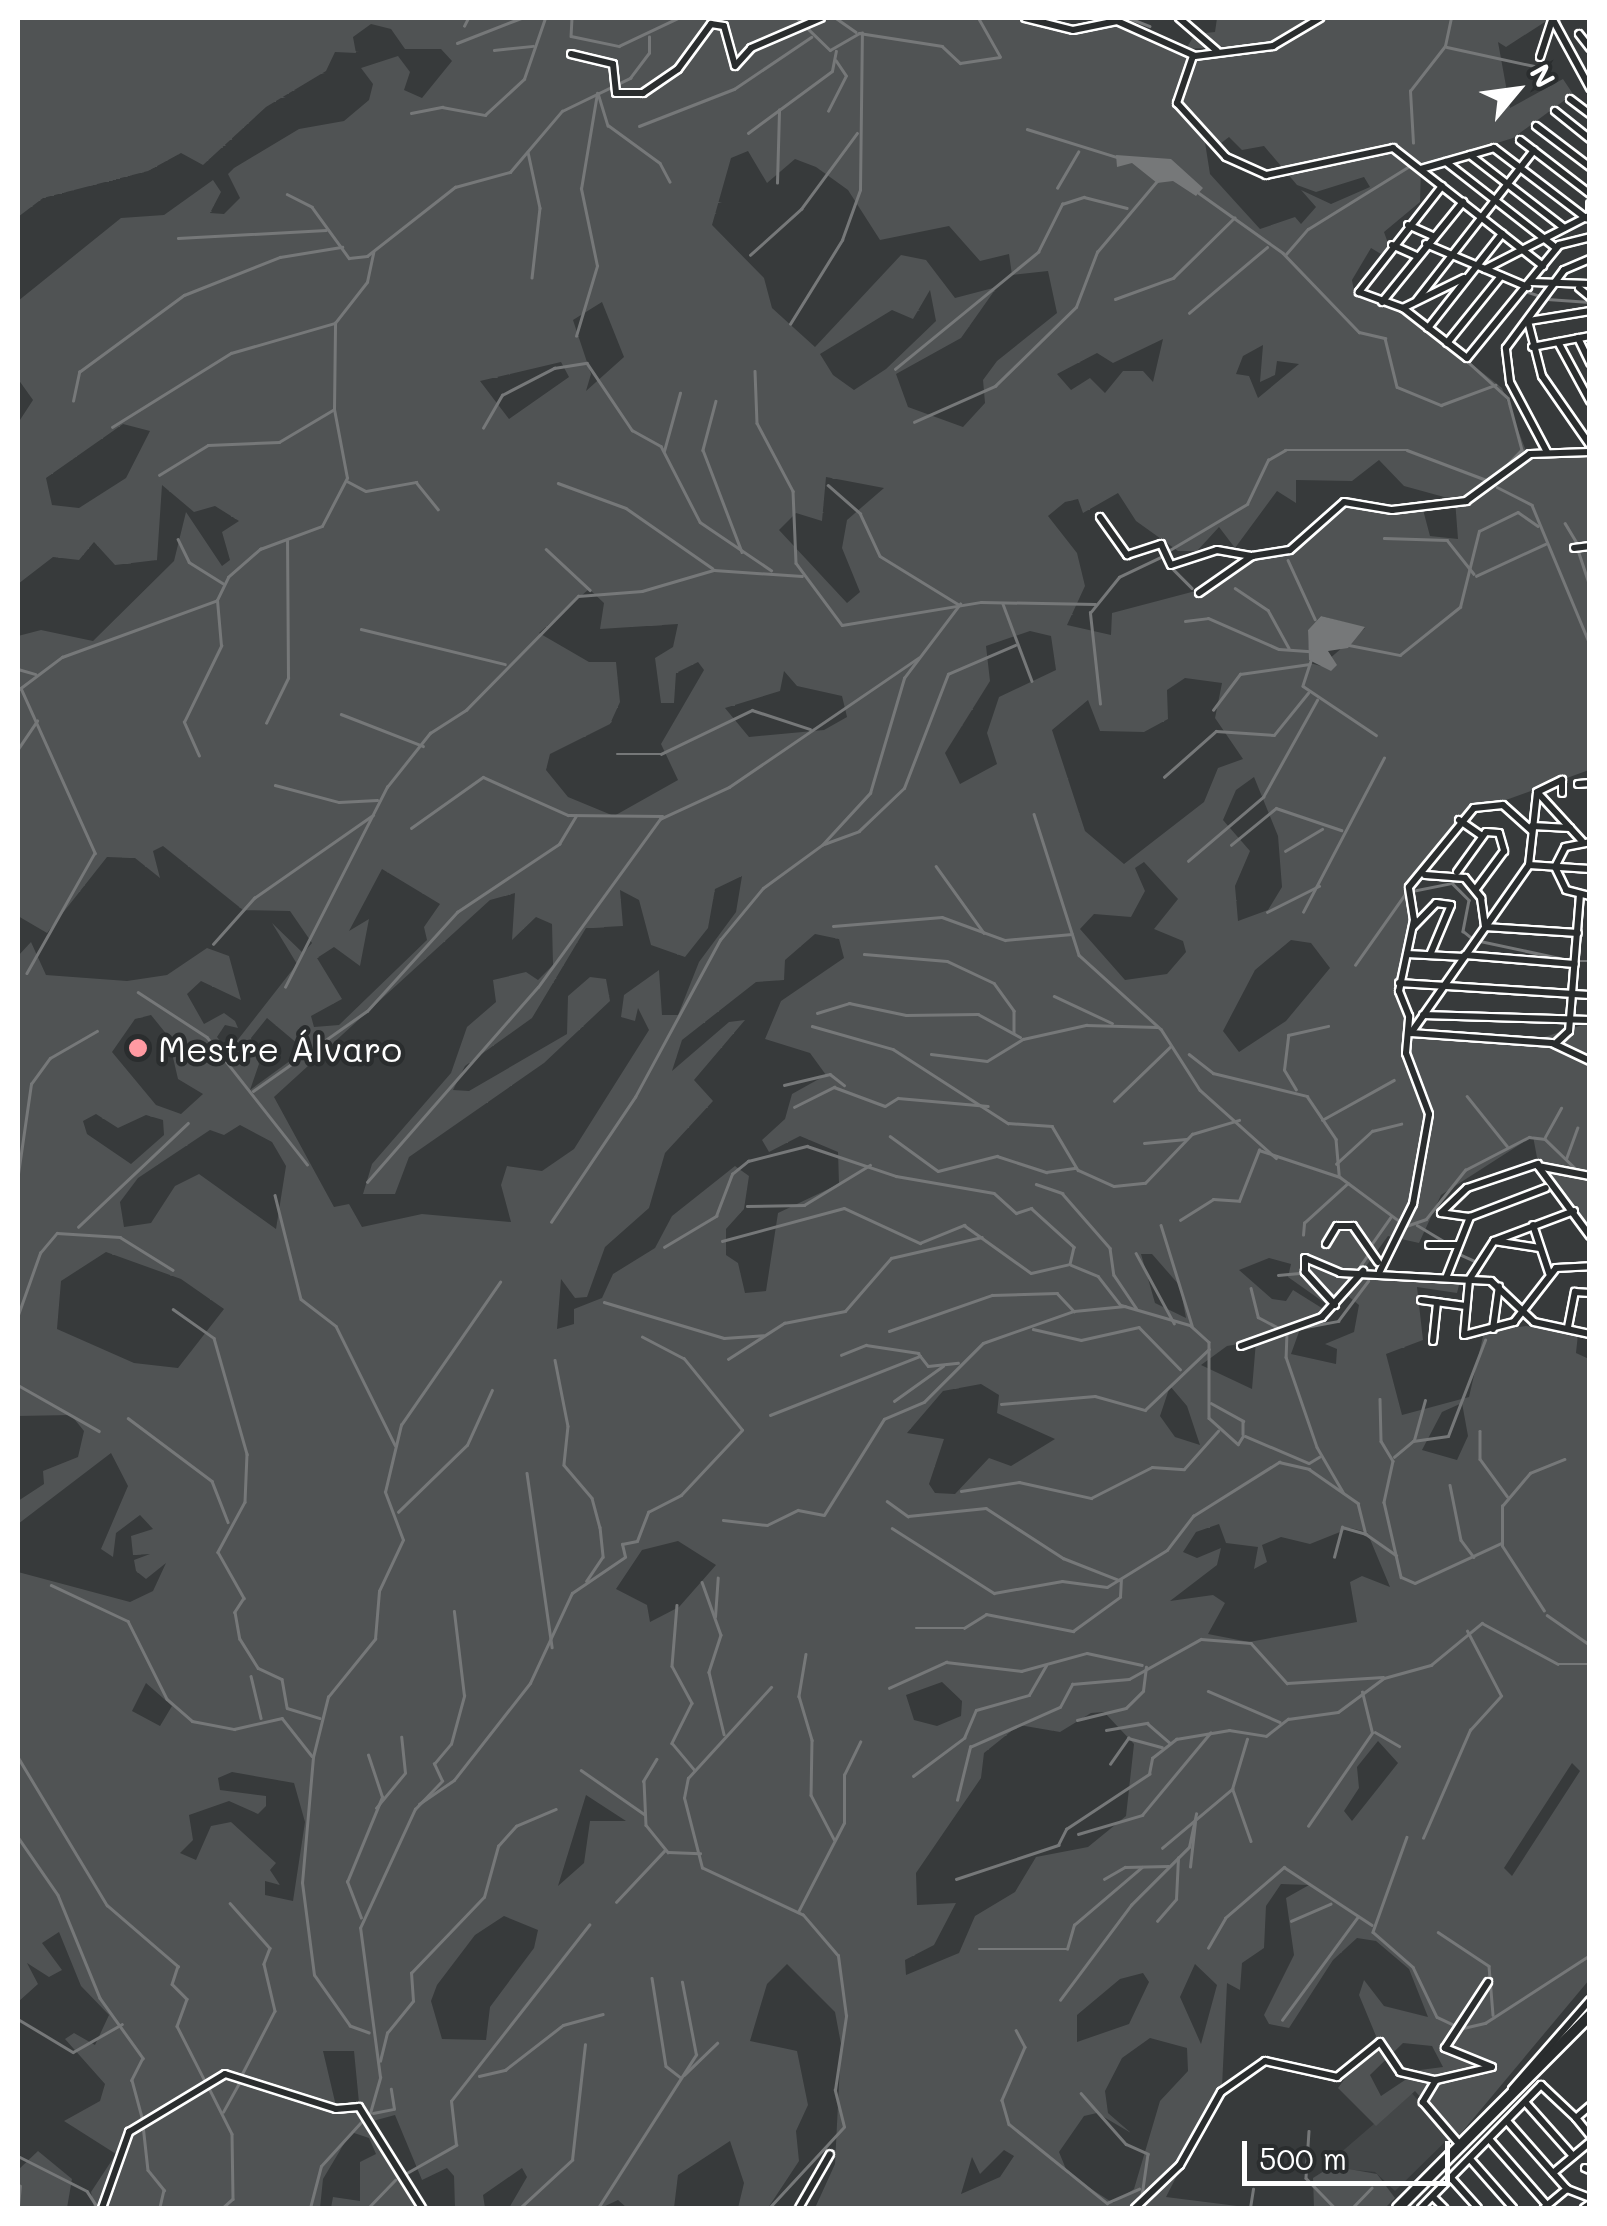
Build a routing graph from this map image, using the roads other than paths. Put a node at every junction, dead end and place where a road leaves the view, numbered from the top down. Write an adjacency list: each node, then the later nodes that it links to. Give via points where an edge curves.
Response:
1 (821, 18): 10 (street, via 751,48 735,66 724,26 711,24 678,69 643,92 616,93 613,64)
2 (1025, 18): 6 (street, via 1065,30)
3 (1179, 18): 9 (street)
4 (1320, 18): 9 (street, via 1273,46)
5 (1552, 18): 12 (street); 13 (street)
6 (1099, 20): 11 (street)
7 (1579, 34): 8 (street)
8 (1590, 48)
9 (1217, 51): 11 (street)
10 (570, 54)
11 (1193, 56): 25 (street, via 1177,103 1226,158 1266,175 1388,147)
12 (1540, 56)
13 (1587, 83)
14 (1570, 99): 16 (street)
15 (1555, 111): 19 (street)
16 (1590, 114)
17 (1536, 126): 23 (street)
18 (1520, 140): 20 (street)
19 (1590, 140)
20 (1534, 150): 24 (street); 28 (street)
21 (1469, 154): 22 (street); 24 (street, via 1489,148); 26 (street)
22 (1445, 162): 25 (street); 29 (street)
23 (1590, 167)
24 (1521, 168): 26 (street); 32 (street)
25 (1421, 169): 27 (street)
26 (1507, 184): 29 (street); 35 (street)
27 (1442, 186): 30 (street); 34 (street)
28 (1590, 194)
29 (1495, 200): 33 (street); 39 (street)
30 (1463, 202): 33 (street); 37 (street)
31 (1589, 205): 32 (street)
32 (1588, 216): 35 (street)
33 (1484, 218): 36 (street); 44 (street)
34 (1408, 225): 37 (street); 41 (street)
35 (1564, 228): 39 (street)
36 (1502, 234): 43 (street); 48 (street)
37 (1433, 236): 40 (street)
38 (1590, 237): 42 (street)
39 (1543, 238): 42 (street); 43 (street)
40 (1426, 244): 44 (street); 45 (street)
41 (1392, 246): 45 (street); 57 (street, via 1362,286)
42 (1559, 246): 47 (street)
43 (1522, 249): 47 (street); 48 (street)
44 (1450, 255): 48 (street); 56 (street)
45 (1417, 256): 57 (street)
46 (1590, 259): 53 (street, via 1571,263)
47 (1543, 266): 51 (street)
48 (1480, 267): 49 (street); 50 (street)
49 (1502, 276): 51 (street); 65 (street)
50 (1466, 278): 56 (street); 61 (street)
51 (1530, 284): 53 (street); 65 (street, via 1465,357)
52 (1590, 284): 54 (street)
53 (1552, 287): 54 (street); 60 (street)
54 (1578, 288): 55 (street)
55 (1590, 297)
56 (1417, 300): 58 (street)
57 (1382, 302): 58 (street)
58 (1403, 308): 61 (street)
59 (1590, 311): 60 (street)
60 (1528, 321): 66 (street); 70 (street, via 1506,348 1510,382)
61 (1428, 328): 65 (street)
62 (1590, 336): 63 (street)
63 (1578, 338): 64 (street); 67 (street)
64 (1558, 342): 66 (street); 68 (street)
65 (1447, 343)
66 (1532, 346): 69 (street, via 1556,402)
67 (1590, 363)
68 (1590, 401)
69 (1590, 444)
70 (1547, 452): 71 (street); 75 (street, via 1466,501 1392,510 1344,502 1288,551)
71 (1590, 452)
72 (1100, 516): 75 (street, via 1127,554 1161,544 1172,564 1217,550)
73 (1590, 546): 74 (street)
74 (1574, 548)
75 (1252, 556): 76 (street)
76 (1199, 594)
77 (1590, 783): 78 (street)
78 (1578, 784)
79 (1537, 792): 80 (street, via 1562,780); 82 (street); 83 (street)
80 (1562, 794)
81 (1459, 820): 82 (street, via 1496,803); 84 (street); 90 (street)
82 (1532, 828): 83 (street); 86 (street)
83 (1570, 828): 85 (street)
84 (1482, 836): 89 (street); 91 (street, via 1496,830 1504,851)
85 (1586, 842): 87 (street)
86 (1528, 865): 87 (street); 95 (street)
87 (1554, 866): 88 (street); 92 (street, via 1561,886)
88 (1590, 869)
89 (1457, 872): 90 (street); 91 (street)
90 (1424, 875): 94 (street, via 1409,887)
91 (1476, 889): 95 (street)
92 (1580, 895): 93 (street); 96 (street)
93 (1590, 896)
94 (1413, 927): 97 (street); 98 (street, via 1436,903 1452,908)
95 (1485, 927): 96 (street); 99 (street)
96 (1578, 933): 100 (street)
97 (1407, 954): 98 (street); 101 (street)
98 (1430, 956): 99 (street)
99 (1464, 956): 100 (street); 102 (street)
100 (1575, 964): 103 (street)
101 (1399, 982): 102 (street); 108 (street)
102 (1444, 986): 103 (street); 105 (street)
103 (1574, 994): 104 (street); 107 (street)
104 (1590, 995)
105 (1422, 1015): 107 (street); 108 (street)
106 (1590, 1020): 107 (street)
107 (1569, 1021): 109 (street)
108 (1411, 1033): 109 (street); 123 (street, via 1406,1053 1429,1107 1400,1226)
109 (1556, 1044): 110 (street)
110 (1590, 1060)
111 (1539, 1164): 112 (street); 113 (street); 115 (street, via 1467,1188 1440,1213)
112 (1590, 1176)
113 (1546, 1188): 114 (street); 115 (street)
114 (1574, 1211): 116 (street); 117 (street)
115 (1470, 1217): 121 (street)
116 (1534, 1225): 118 (street); 122 (street)
117 (1590, 1236)
118 (1494, 1241): 122 (street); 129 (street)
119 (1326, 1244): 123 (street, via 1337,1226 1353,1226)
120 (1428, 1245): 121 (street)
121 (1456, 1246): 128 (street)
122 (1539, 1248): 127 (street)
123 (1378, 1262): 126 (street)
124 (1590, 1266): 127 (street)
125 (1364, 1270): 126 (street); 134 (street); 134 (street, via 1336,1272 1304,1259)
126 (1380, 1271): 128 (street)
127 (1549, 1273): 136 (street)
128 (1446, 1278): 129 (street)
129 (1469, 1280): 130 (street); 135 (street)
130 (1499, 1286): 136 (street); 138 (street)
131 (1590, 1293): 137 (street, via 1576,1292)
132 (1421, 1300): 133 (street)
133 (1437, 1302): 135 (street); 140 (street)
134 (1335, 1305): 141 (street, via 1308,1325)
135 (1466, 1306): 138 (street, via 1464,1335)
136 (1522, 1311): 137 (street); 138 (street)
137 (1568, 1327): 139 (street)
138 (1493, 1329)
139 (1590, 1334)
140 (1433, 1341)
141 (1241, 1346)
142 (1488, 1982): 145 (street, via 1445,2048 1492,2066)
143 (1590, 2000): 146 (street)
144 (1590, 2015): 146 (main road)
145 (1436, 2080): 153 (street, via 1423,2102); 166 (street, via 1400,2072 1376,2041 1336,2077 1276,2060 1254,2066 1221,2092 1180,2165)
146 (1510, 2096): 153 (main road)
147 (1525, 2102): 149 (street, via 1544,2084); 150 (street); 155 (street)
148 (1590, 2106): 149 (street)
149 (1576, 2118): 151 (street)
150 (1507, 2121): 152 (street); 157 (street)
151 (1590, 2138): 155 (street)
152 (1490, 2139): 156 (street); 162 (street)
153 (1461, 2146): 167 (main road)
154 (830, 2154): 165 (street)
155 (1573, 2156): 157 (street)
156 (1470, 2158): 158 (street); 171 (street)
157 (1553, 2173): 159 (street)
158 (1451, 2178): 160 (street); 170 (street)
159 (1567, 2190): 161 (street); 162 (street)
160 (1433, 2196): 168 (street); 169 (street)
161 (1588, 2204)
162 (1546, 2207)
163 (102, 2208): 164 (street, via 129,2132 224,2074 336,2109 359,2107)
164 (422, 2208)
165 (799, 2208)
166 (1136, 2208)
167 (1400, 2208)
168 (1421, 2208)
169 (1444, 2208)
170 (1478, 2208)
171 (1513, 2208)

